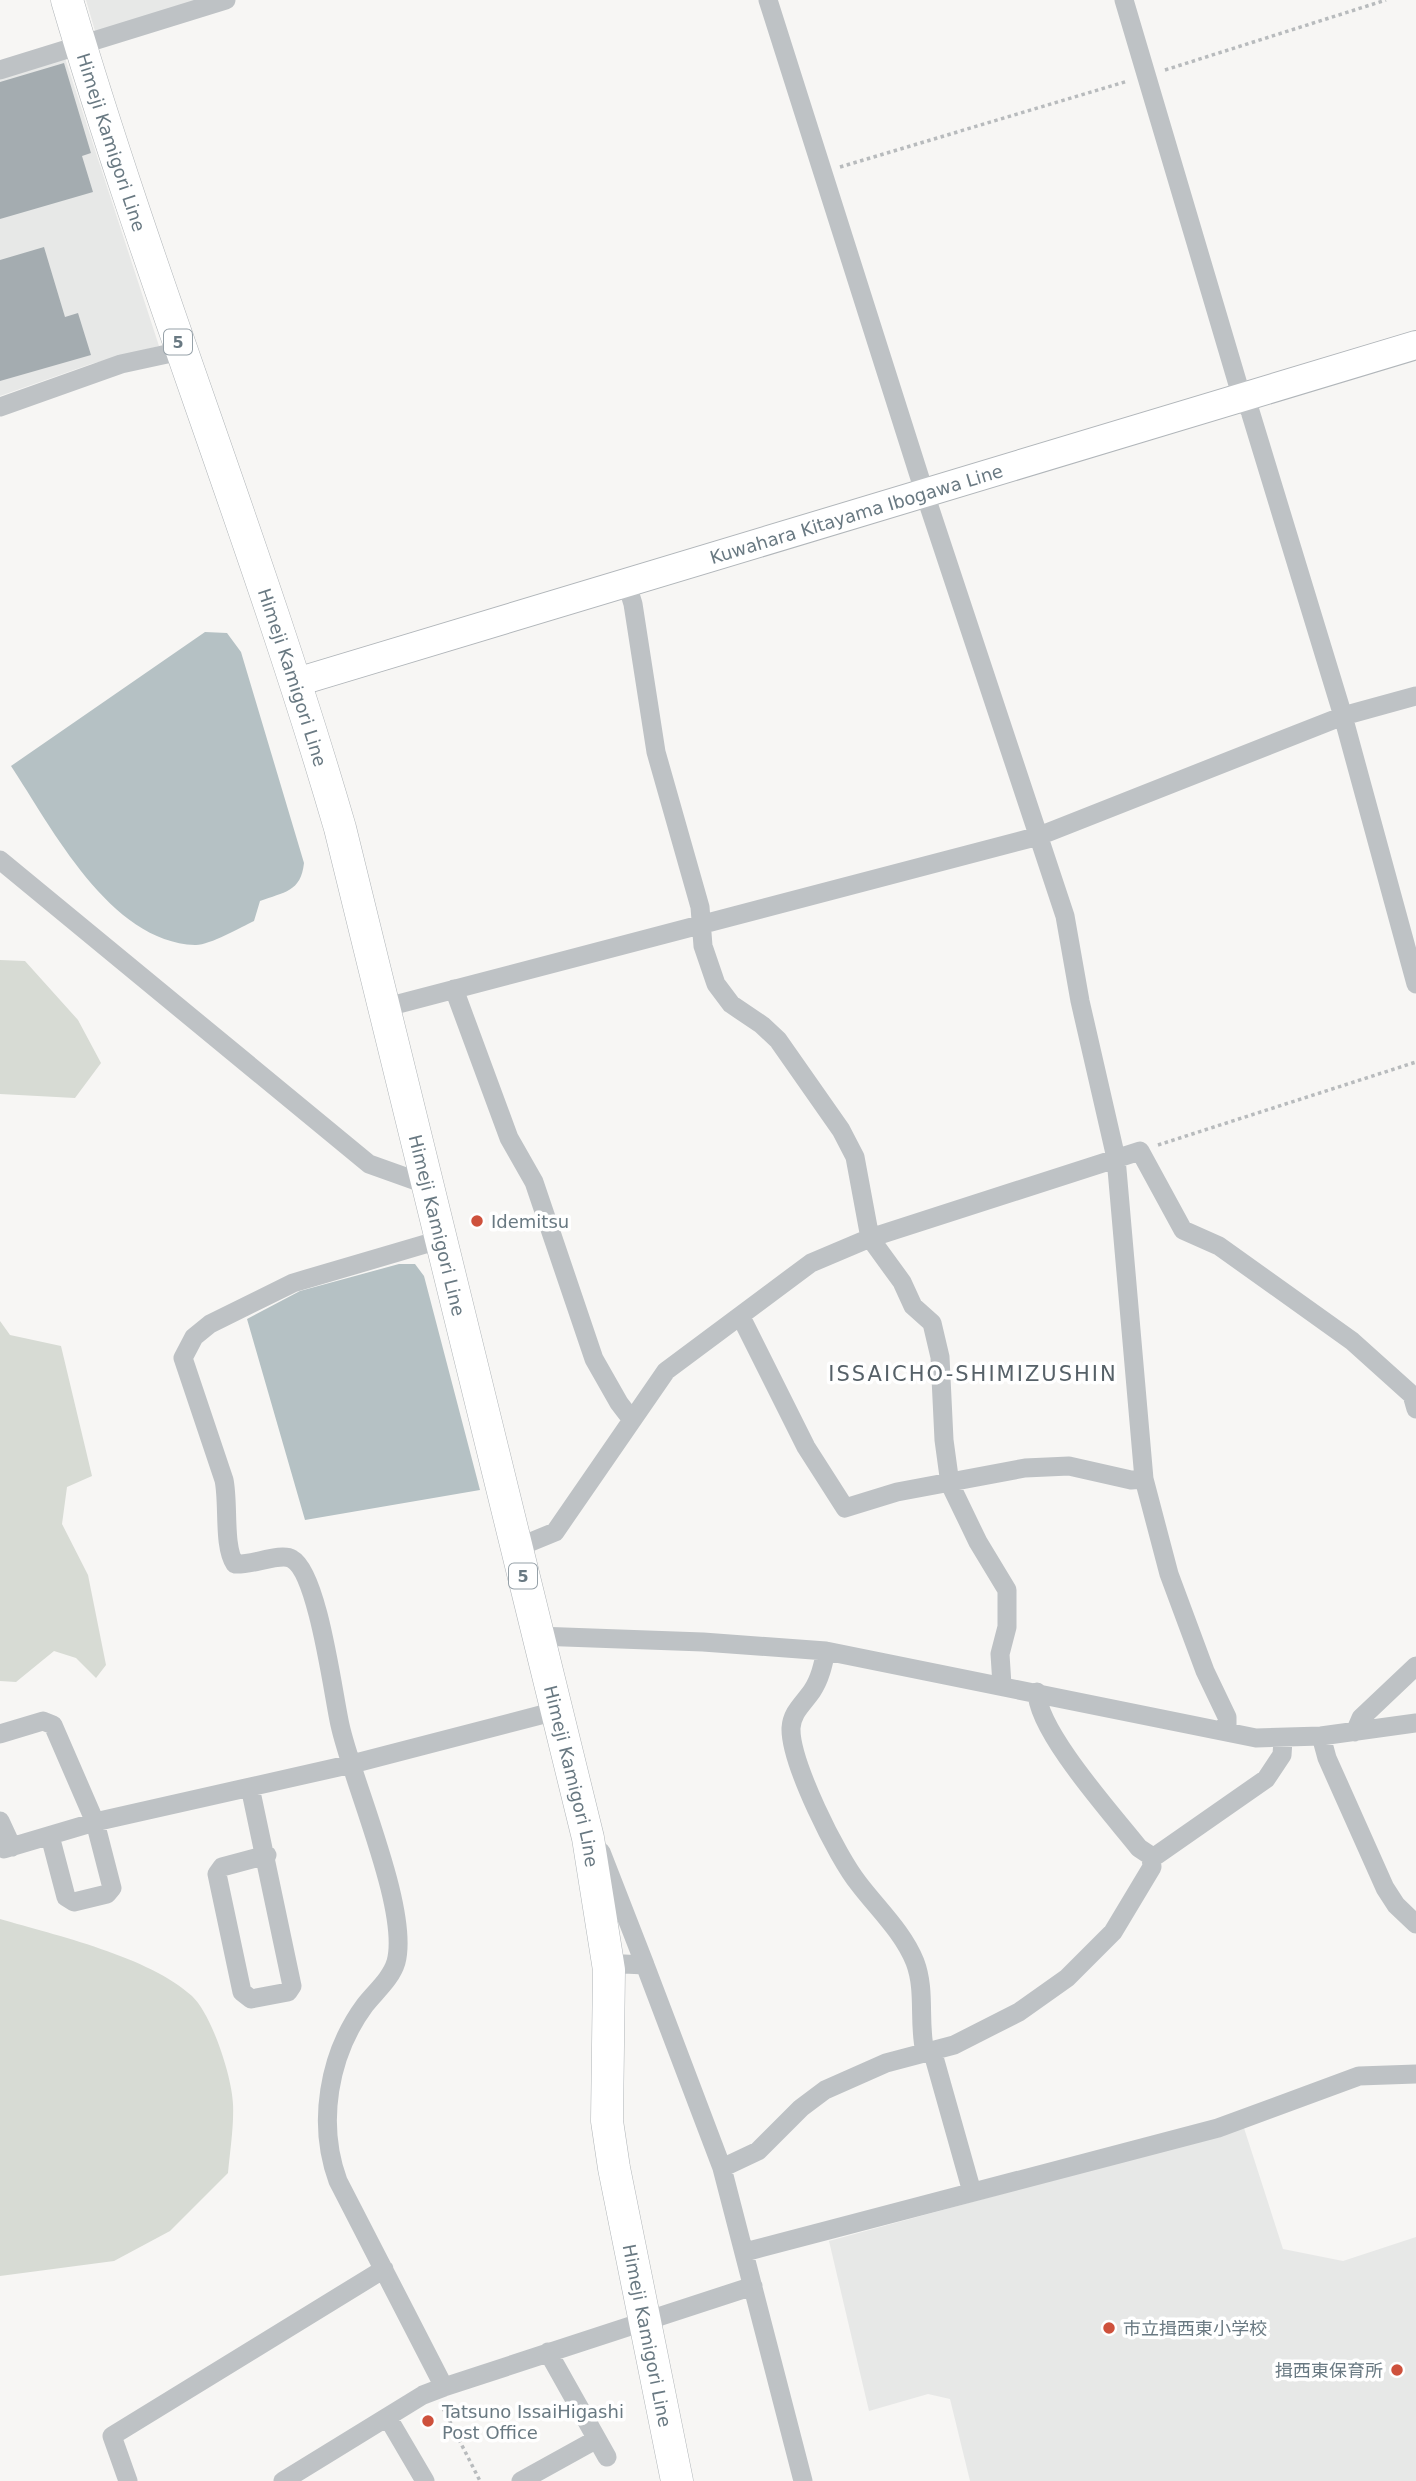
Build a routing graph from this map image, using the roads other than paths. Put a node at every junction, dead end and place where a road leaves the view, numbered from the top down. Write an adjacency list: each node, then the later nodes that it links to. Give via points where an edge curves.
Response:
1 (67, 0): 5 (main road, Himeji Kamigori Line / 5)
2 (226, 0): 5 (street)
3 (768, 0): 11 (street)
4 (1124, 0): 9 (street)
5 (80, 44): 6 (street); 8 (main road, Himeji Kamigori Line / 5)
6 (0, 70)
7 (1416, 345): 9 (main road, Kuwahara Kitayama Ibogawa Line)
8 (181, 351): 10 (street, via 121,365); 13 (main road, Himeji Kamigori Line / 5)
9 (1242, 398): 11 (main road, Kuwahara Kitayama Ibogawa Line); 15 (street, via 1250,411)
10 (0, 407)
11 (924, 491): 12 (main road, Kuwahara Kitayama Ibogawa Line); 16 (street)
12 (626, 581): 13 (main road, Kuwahara Kitayama Ibogawa Line); 18 (street, via 656,752)
13 (297, 682): 21 (main road, Himeji Kamigori Line / 5, via 340,828)
14 (1416, 696): 15 (street)
15 (1343, 716): 16 (street); 19 (street)
16 (1039, 836): 18 (street); 22 (street, via 1065,916)
17 (0, 860): 23 (street, via 369,1164)
18 (701, 924): 20 (street); 24 (street, via 716,984 731,1004 778,1040 841,1130 855,1157)
19 (1416, 984)
20 (454, 989): 21 (street); 28 (street, via 509,1138 534,1182 594,1359)
21 (383, 1008): 23 (main road, Himeji Kamigori Line / 5)
22 (1116, 1158): 24 (street); 27 (street, via 1140,1151 1183,1230 1219,1246 1352,1341 1412,1395); 29 (street)
23 (425, 1184): 25 (main road, Himeji Kamigori Line / 5)
24 (870, 1238): 26 (street, via 811,1263); 30 (street, via 902,1282 913,1307 932,1323 940,1357)
25 (439, 1240): 31 (main road, Himeji Kamigori Line / 5); 44 (street, via 293,1283 210,1324 194,1337 183,1358 225,1480 229,1556 235,1564 245,1565 292,1558 301,1568 316,1606 332,1693)
26 (741, 1317): 28 (street, via 666,1371); 30 (street, via 806,1447 845,1508 897,1492)
27 (1416, 1409)
28 (632, 1420): 31 (street, via 555,1532)
29 (1144, 1479): 30 (street, via 1069,1466 1025,1468); 39 (street, via 1168,1574 1227,1717)
30 (950, 1485): 35 (street, via 1007,1590 1007,1628 1000,1654)
31 (516, 1548): 32 (main road, Himeji Kamigori Line / 5)
32 (537, 1636): 33 (street); 37 (main road, Himeji Kamigori Line / 5)
33 (826, 1651): 35 (street); 55 (street, via 812,1690 794,1713 794,1748 849,1871 879,1905 914,1959 922,1983 921,2034)
34 (1416, 1666): 40 (street, via 1361,1718)
35 (1002, 1685): 36 (street)
36 (1037, 1692): 39 (street); 51 (street, via 1037,1704 1070,1760)
37 (556, 1711): 44 (street); 49 (main road, Himeji Kamigori Line / 5)
38 (1416, 1723): 40 (street)
39 (1227, 1731): 43 (street)
40 (1355, 1732): 42 (street)
41 (0, 1734): 47 (street, via 43,1721 53,1726)
42 (1321, 1737): 43 (street); 52 (street, via 1385,1888)
43 (1283, 1740): 51 (street, via 1282,1755 1266,1779)
44 (352, 1764): 45 (street); 60 (street, via 393,1903 396,1962 346,2039 332,2080 325,2122 328,2155 338,2181)
45 (250, 1787): 47 (street); 50 (street)
46 (0, 1821): 48 (street, via 8,1848)
47 (95, 1822): 48 (street); 48 (street, via 113,1888 107,1894 74,1902 66,1897)
48 (50, 1836)
49 (588, 1838): 53 (street, via 601,1851); 54 (main road, Himeji Kamigori Line / 5)
50 (267, 1856): 50 (street, via 222,1867 217,1874 242,1992 251,1999 288,1992 292,1986)
51 (1151, 1856): 55 (street, via 1152,1867 1113,1932 1067,1978 995,2026)
52 (1416, 1923)
53 (645, 1965): 54 (street, via 625,1964); 57 (street)
54 (609, 1970): 62 (main road, Himeji Kamigori Line / 5, via 607,2122)
55 (929, 2051): 57 (street, via 886,2063 825,2090 758,2151); 58 (street)
56 (1416, 2074): 58 (street, via 1359,2076 1218,2128)
57 (722, 2168): 59 (street)
58 (972, 2192): 59 (street)
59 (745, 2252): 61 (street)
60 (384, 2269): 64 (street); 67 (street, via 111,2436)
61 (753, 2286): 62 (street); 71 (street)
62 (644, 2321): 63 (street); 70 (main road, Himeji Kamigori Line / 5)
63 (548, 2352): 64 (street); 69 (street, via 602,2448)
64 (439, 2388): 65 (street)
65 (388, 2418): 66 (street); 68 (street)
66 (296, 2478)
67 (128, 2481)
68 (425, 2481)
69 (520, 2481)
70 (677, 2481)
71 (803, 2481)

